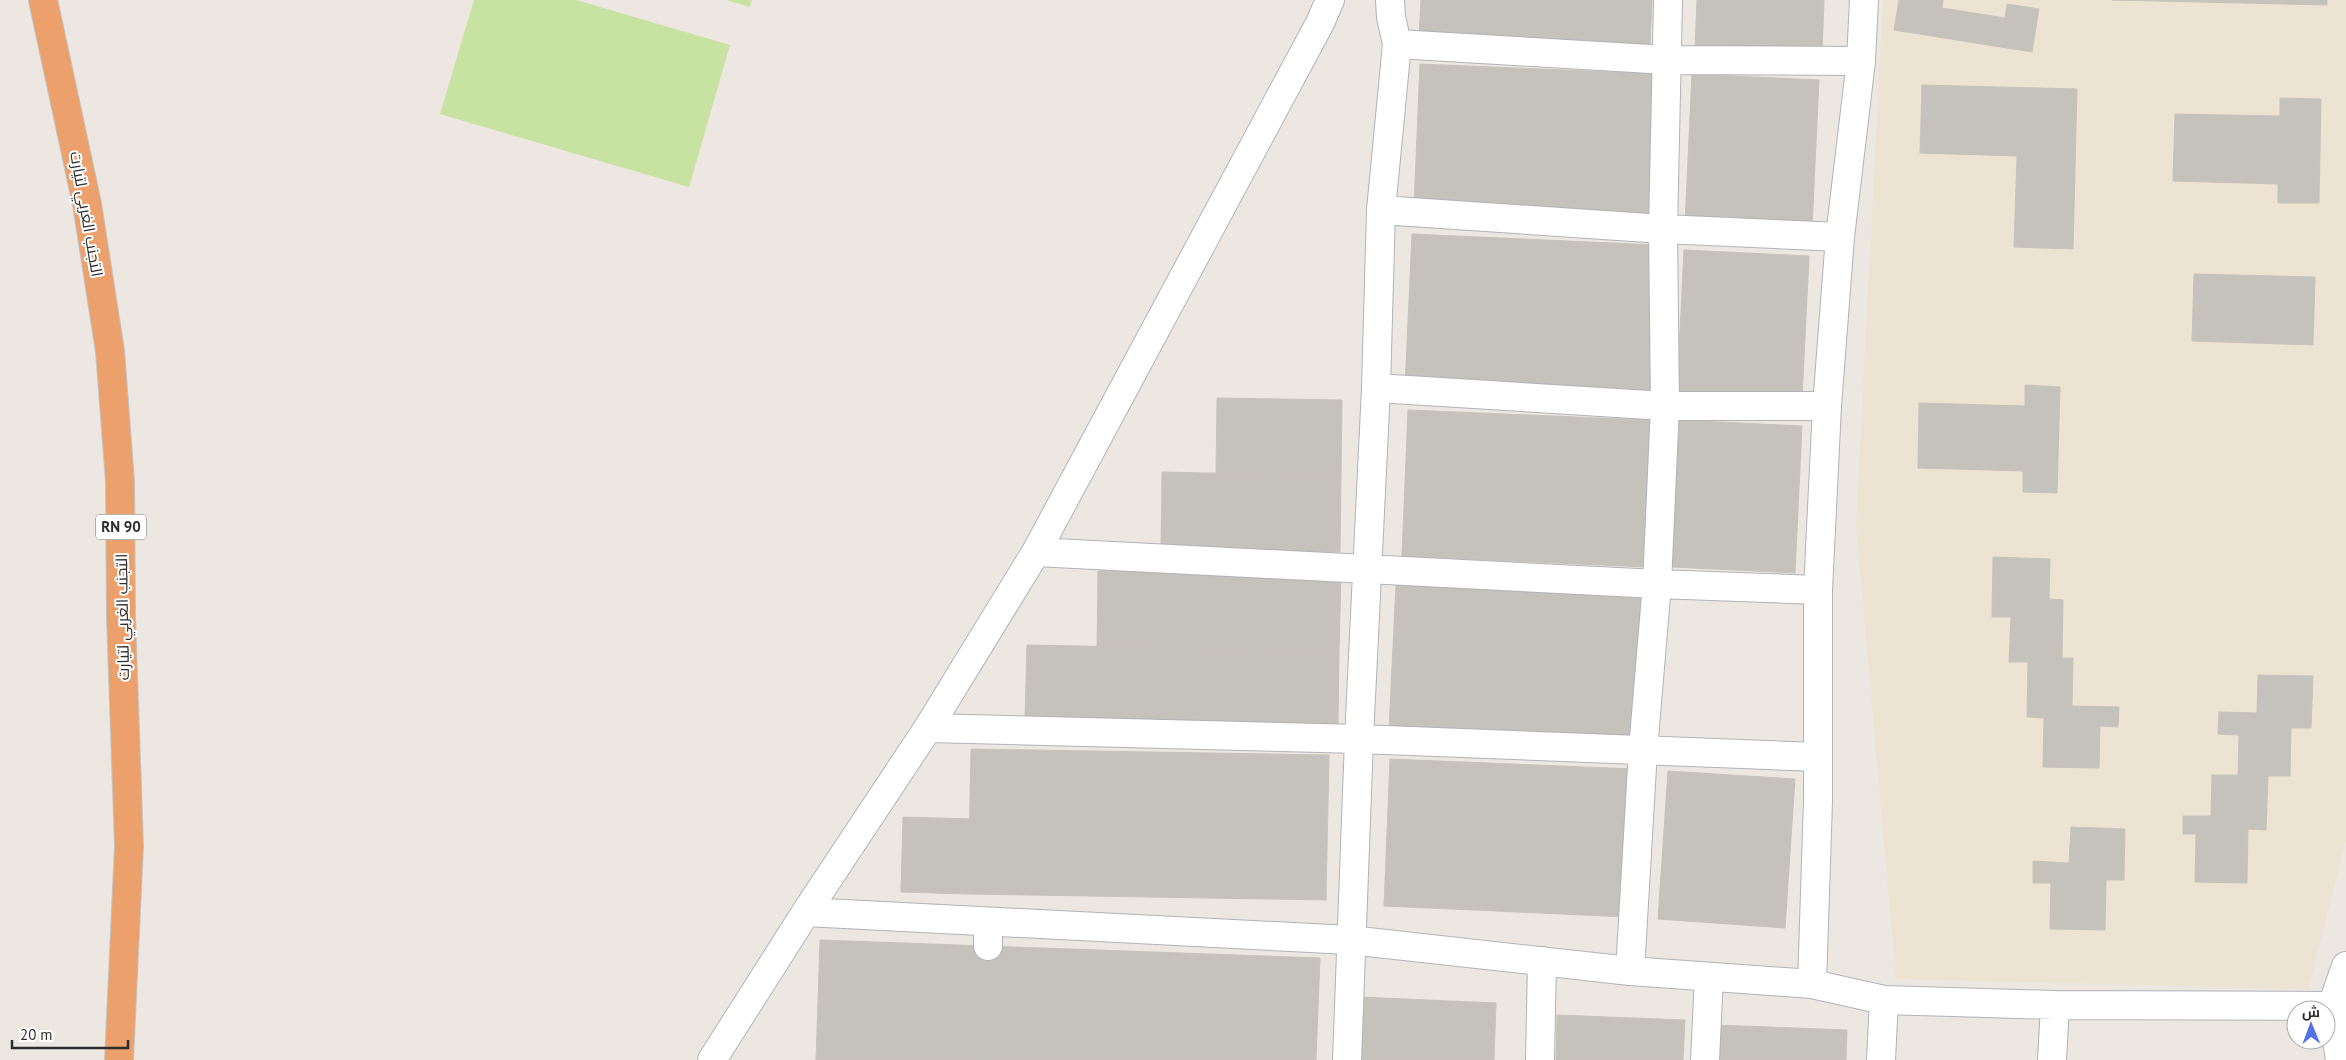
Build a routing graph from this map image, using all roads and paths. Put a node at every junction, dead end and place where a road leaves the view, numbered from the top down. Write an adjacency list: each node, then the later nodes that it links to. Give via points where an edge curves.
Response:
1 (43, 0): 35 (highway, التجنب الغربي لتيارت / RN 90, via 89,214 110,351 120,482 129,846)
2 (1330, 0): 15 (street, via 1316,32)
3 (1390, 0): 6 (street)
4 (1668, 0): 7 (street)
5 (1864, 0): 8 (street)
6 (1397, 44): 7 (street); 9 (street)
7 (1666, 60): 8 (street); 10 (street)
8 (1861, 61): 11 (street)
9 (1381, 210): 10 (street); 12 (street)
10 (1663, 229): 11 (street); 13 (street)
11 (1840, 237): 14 (street)
12 (1376, 388): 13 (street); 16 (street)
13 (1665, 406): 14 (street); 17 (street)
14 (1826, 406): 18 (street)
15 (1036, 552): 16 (street); 19 (street)
16 (1368, 569): 17 (street); 20 (street)
17 (1657, 584): 18 (street); 21 (street)
18 (1818, 590): 22 (street)
19 (928, 728): 20 (street); 23 (street)
20 (1359, 739): 21 (street); 24 (street)
21 (1643, 750): 22 (street); 27 (street)
22 (1817, 757): 29 (street)
23 (806, 912): 24 (street, via 988,934); 36 (street)
24 (1350, 940): 25 (street); 37 (street)
25 (1542, 961): 27 (street); 38 (street)
26 (2346, 966): 31 (street)
27 (1630, 972): 28 (street)
28 (1709, 976): 29 (street); 39 (street)
29 (1812, 984): 30 (street)
30 (1884, 1000): 32 (street); 40 (street)
31 (2334, 1000)
32 (2055, 1005): 33 (street); 41 (street)
33 (2286, 1006)
34 (2336, 1033): 42 (street)
35 (120, 1060)
36 (712, 1060)
37 (1347, 1060)
38 (1540, 1060)
39 (1705, 1060)
40 (1881, 1060)
41 (2052, 1060)
42 (2340, 1060)

